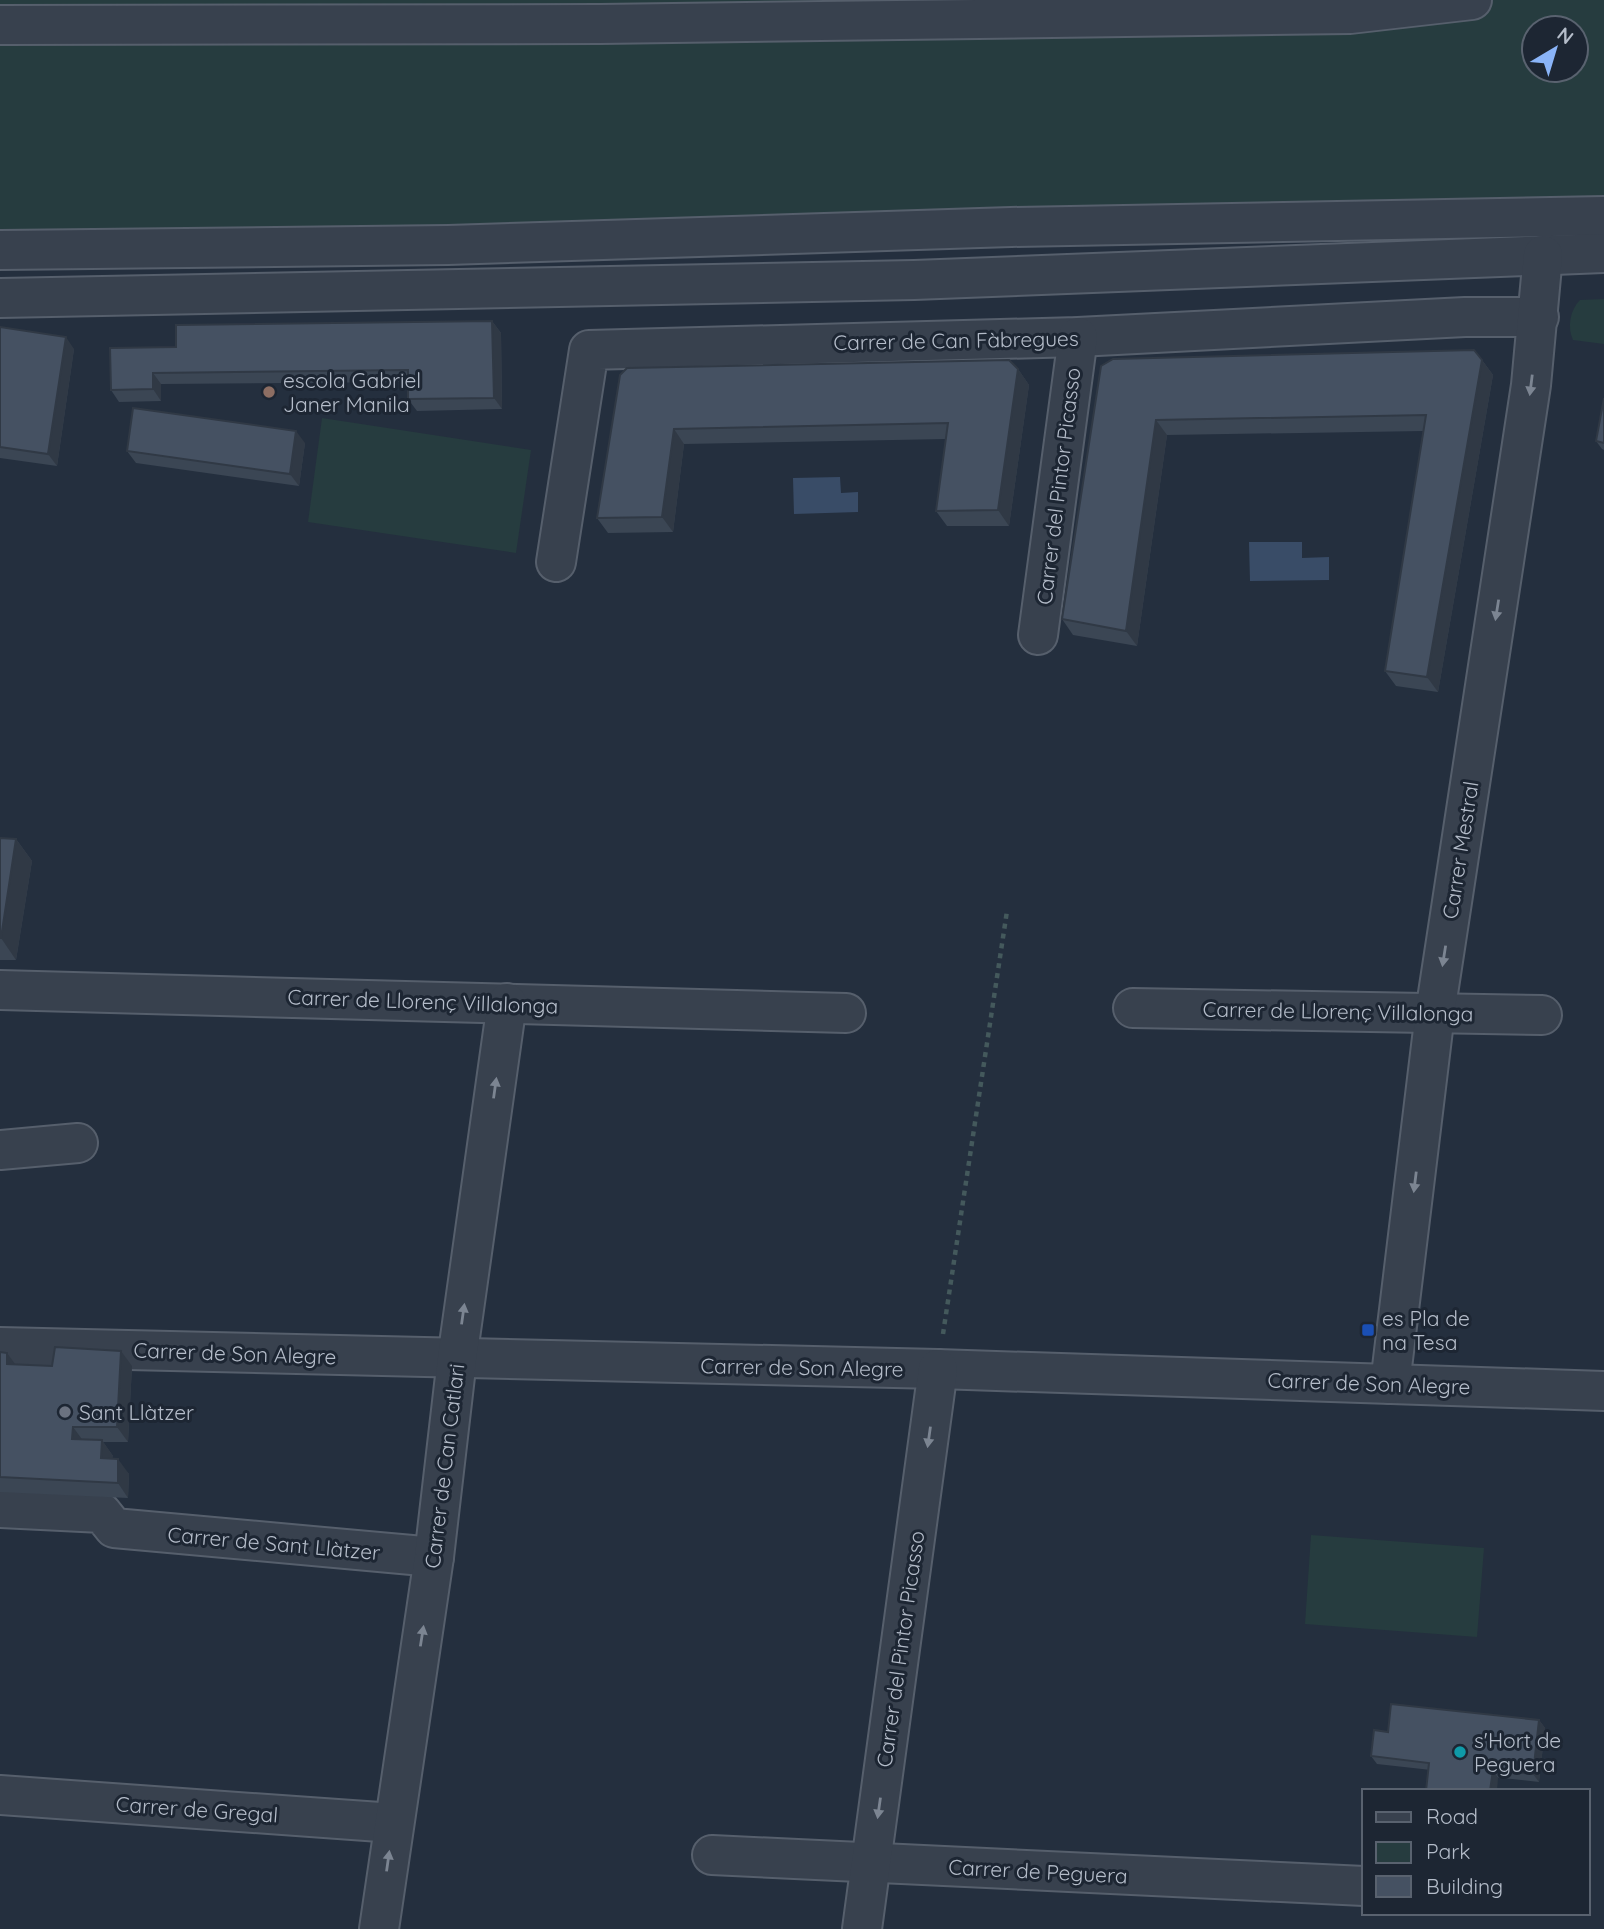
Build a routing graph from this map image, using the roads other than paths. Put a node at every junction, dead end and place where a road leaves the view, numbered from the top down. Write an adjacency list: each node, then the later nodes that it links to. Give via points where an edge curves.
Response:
1 (1472, 0): 2 (street, via 1350,14 600,24)
2 (0, 25)
3 (1604, 216): 4 (street, via 435,245)
4 (0, 250)
5 (1604, 254): 6 (street)
6 (1543, 255): 7 (street, via 914,280); 8 (street, Carrer Mestral)
7 (0, 298)
8 (1539, 317): 9 (street, Carrer de Can Fàbregues); 16 (street, Carrer Mestral, one-way to 16)
9 (1077, 338): 10 (street, Carrer de Can Fàbregues, via 589,349); 11 (street, Carrer del Pintor Picasso)
10 (556, 562)
11 (1038, 635)
12 (0, 990): 13 (street, Carrer de Llorenç Villalonga)
13 (507, 1003): 15 (street, Carrer de Llorenç Villalonga); 21 (street, Carrer de Can Catlari, one-way to 13)
14 (1133, 1007): 16 (street, Carrer de Llorenç Villalonga)
15 (846, 1013)
16 (1435, 1013): 17 (street, Carrer de Llorenç Villalonga); 23 (street, Carrer Mestral, one-way to 23)
17 (1542, 1015)
18 (78, 1143): 19 (street)
19 (0, 1150)
20 (0, 1347): 21 (street, Carrer de Son Alegre)
21 (457, 1359): 22 (street, Carrer de Son Alegre); 26 (street, Carrer de Can Catlari)
22 (938, 1369): 23 (street, Carrer de Son Alegre); 30 (street, Carrer del Pintor Picasso, one-way to 30)
23 (1390, 1384): 24 (street, Carrer de Son Alegre)
24 (1604, 1391)
25 (0, 1508): 26 (street, Carrer de Sant Llàtzer, via 102,1513 114,1528)
26 (434, 1558): 28 (street, Carrer de Can Catlari, one-way to 26)
27 (0, 1795): 28 (street, Carrer de Gregal)
28 (394, 1823): 32 (street, Carrer de Can Catlari, one-way to 28)
29 (712, 1855): 30 (street, Carrer de Peguera)
30 (871, 1863): 31 (street, Carrer de Peguera); 33 (street, Carrer del Pintor Picasso)
31 (1362, 1885)
32 (379, 1929)
33 (862, 1929)

